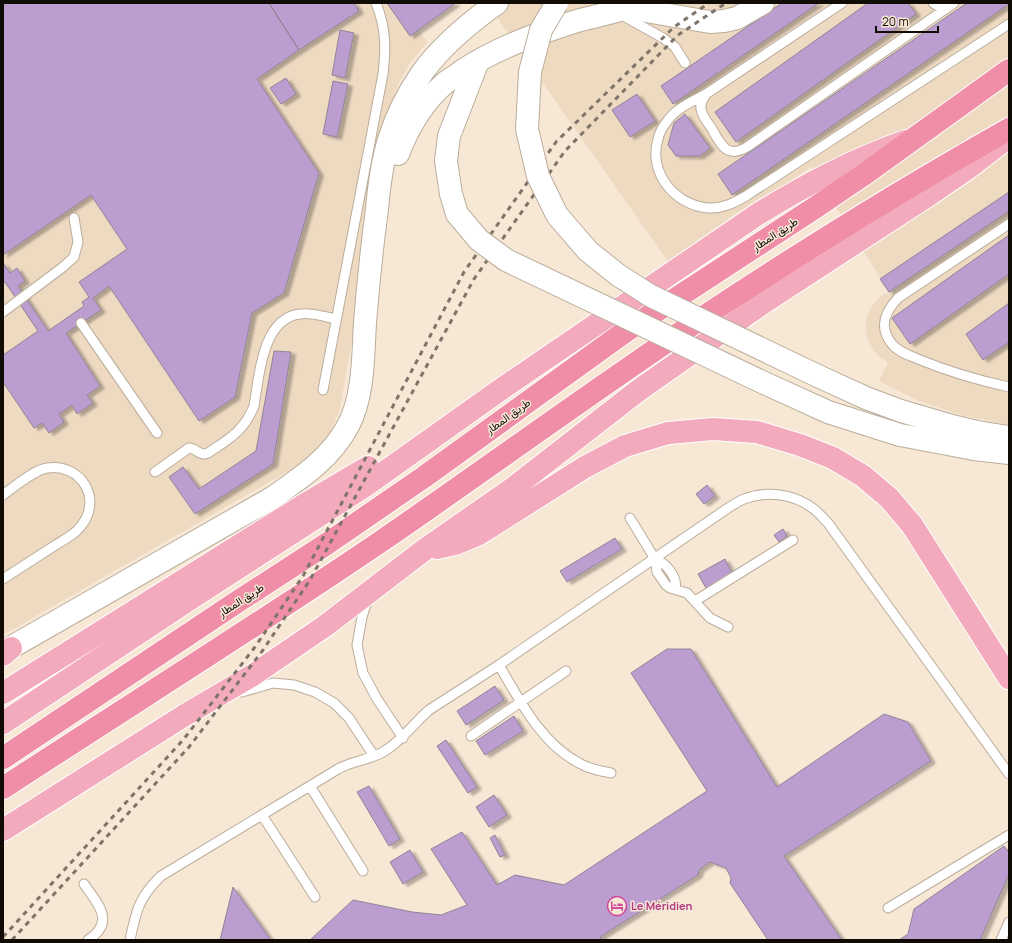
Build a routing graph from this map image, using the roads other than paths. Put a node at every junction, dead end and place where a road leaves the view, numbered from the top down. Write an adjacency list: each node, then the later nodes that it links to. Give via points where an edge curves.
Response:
1 (376, 3): 22 (lane, via 385,33 386,52)
2 (497, 3): 20 (main road, via 475,18 447,43 423,73 403,105 389,140)
3 (557, 3): 29 (main road, bridge, via 541,30 530,72 527,129 538,176 557,215 588,251 618,275 651,296 866,398 952,426)
4 (763, 3): 8 (main road, via 737,18 710,22)
5 (842, 3): 14 (lane)
6 (933, 3): 9 (lane)
7 (954, 3): 9 (lane)
8 (627, 7): 11 (main road, via 527,38); 12 (lane, via 675,47)
9 (944, 10): 14 (lane, via 740,151 732,152 720,143 701,109)
10 (1009, 24): 14 (lane, via 746,196 728,205 708,208 689,203 672,193 660,177 655,158 658,138 668,119 684,106)
11 (478, 61): 20 (main road, via 445,83 420,110 403,141 392,171); 29 (main road, bridge, via 449,136 446,160 457,214 479,240 506,260 828,412 900,435)
12 (685, 63)
13 (1009, 70): 17 (highway, طريق المطار)
14 (706, 94)
15 (1009, 128): 56 (highway, via 866,212 744,290 381,541)
16 (1009, 136): 35 (main road, via 967,169 762,303 639,390 513,488)
17 (912, 139): 26 (main road, via 834,170 758,214); 52 (highway, طريق المطار, via 816,207 626,331 328,543)
18 (74, 218): 21 (lane, via 78,242 74,257)
19 (1009, 224): 24 (lane, via 898,298 889,308 884,320 885,333 892,345 903,353 978,381)
20 (370, 256): 41 (main road, via 360,392 348,425 329,455 302,478 272,498)
21 (3, 312)
22 (336, 319): 25 (lane); 31 (lane, via 299,314 282,322 267,343 254,406 241,429 208,453 204,455 189,448)
23 (81, 323): 27 (lane)
24 (1009, 387)
25 (323, 390)
26 (461, 417): 45 (main road, via 422,436 302,506); 48 (main road, via 365,486)
27 (157, 433)
28 (1009, 437): 29 (main road)
29 (976, 441): 30 (main road)
30 (1009, 453)
31 (155, 472)
32 (3, 495): 37 (lane, via 46,468 61,468 80,478 90,498 89,513 81,527)
33 (630, 518): 36 (lane)
34 (793, 540): 39 (lane)
35 (424, 550): 38 (main road); 44 (main road, via 455,544 479,534 585,467 625,446 668,434 690,431 713,429 757,432 833,458 863,476 889,498 912,525)
36 (655, 559): 39 (lane, via 655,568 667,586 687,593); 42 (lane); 54 (lane, via 744,499 781,495 799,500 815,510 828,523)
37 (3, 579)
38 (370, 591): 47 (main road, via 325,626 253,675); 50 (lane, via 357,644 363,673)
39 (694, 601): 40 (lane, via 710,618)
40 (728, 627)
41 (6, 652)
42 (499, 665): 46 (lane); 50 (lane, via 429,710)
43 (566, 671): 46 (lane)
44 (1009, 678)
45 (3, 693)
46 (521, 702): 49 (lane); 53 (lane, via 554,746 580,764)
47 (185, 715): 51 (lane, via 250,689 273,683 294,685 315,692 334,703 349,718); 58 (main road)
48 (3, 723)
49 (471, 736)
50 (403, 738): 51 (lane)
51 (374, 756): 55 (lane, via 348,764)
52 (3, 758)
53 (611, 773)
54 (1009, 774)
55 (310, 786): 57 (lane); 60 (lane)
56 (3, 788)
57 (262, 814): 62 (lane); 66 (lane, via 161,876 151,885 136,909)
58 (3, 830)
59 (1009, 834): 63 (lane)
60 (363, 870)
61 (84, 884): 65 (lane, via 102,912 103,921 100,930)
62 (315, 897)
63 (888, 908)
64 (1009, 922): 67 (lane)
65 (88, 940)
66 (130, 940)
67 (1001, 940)

